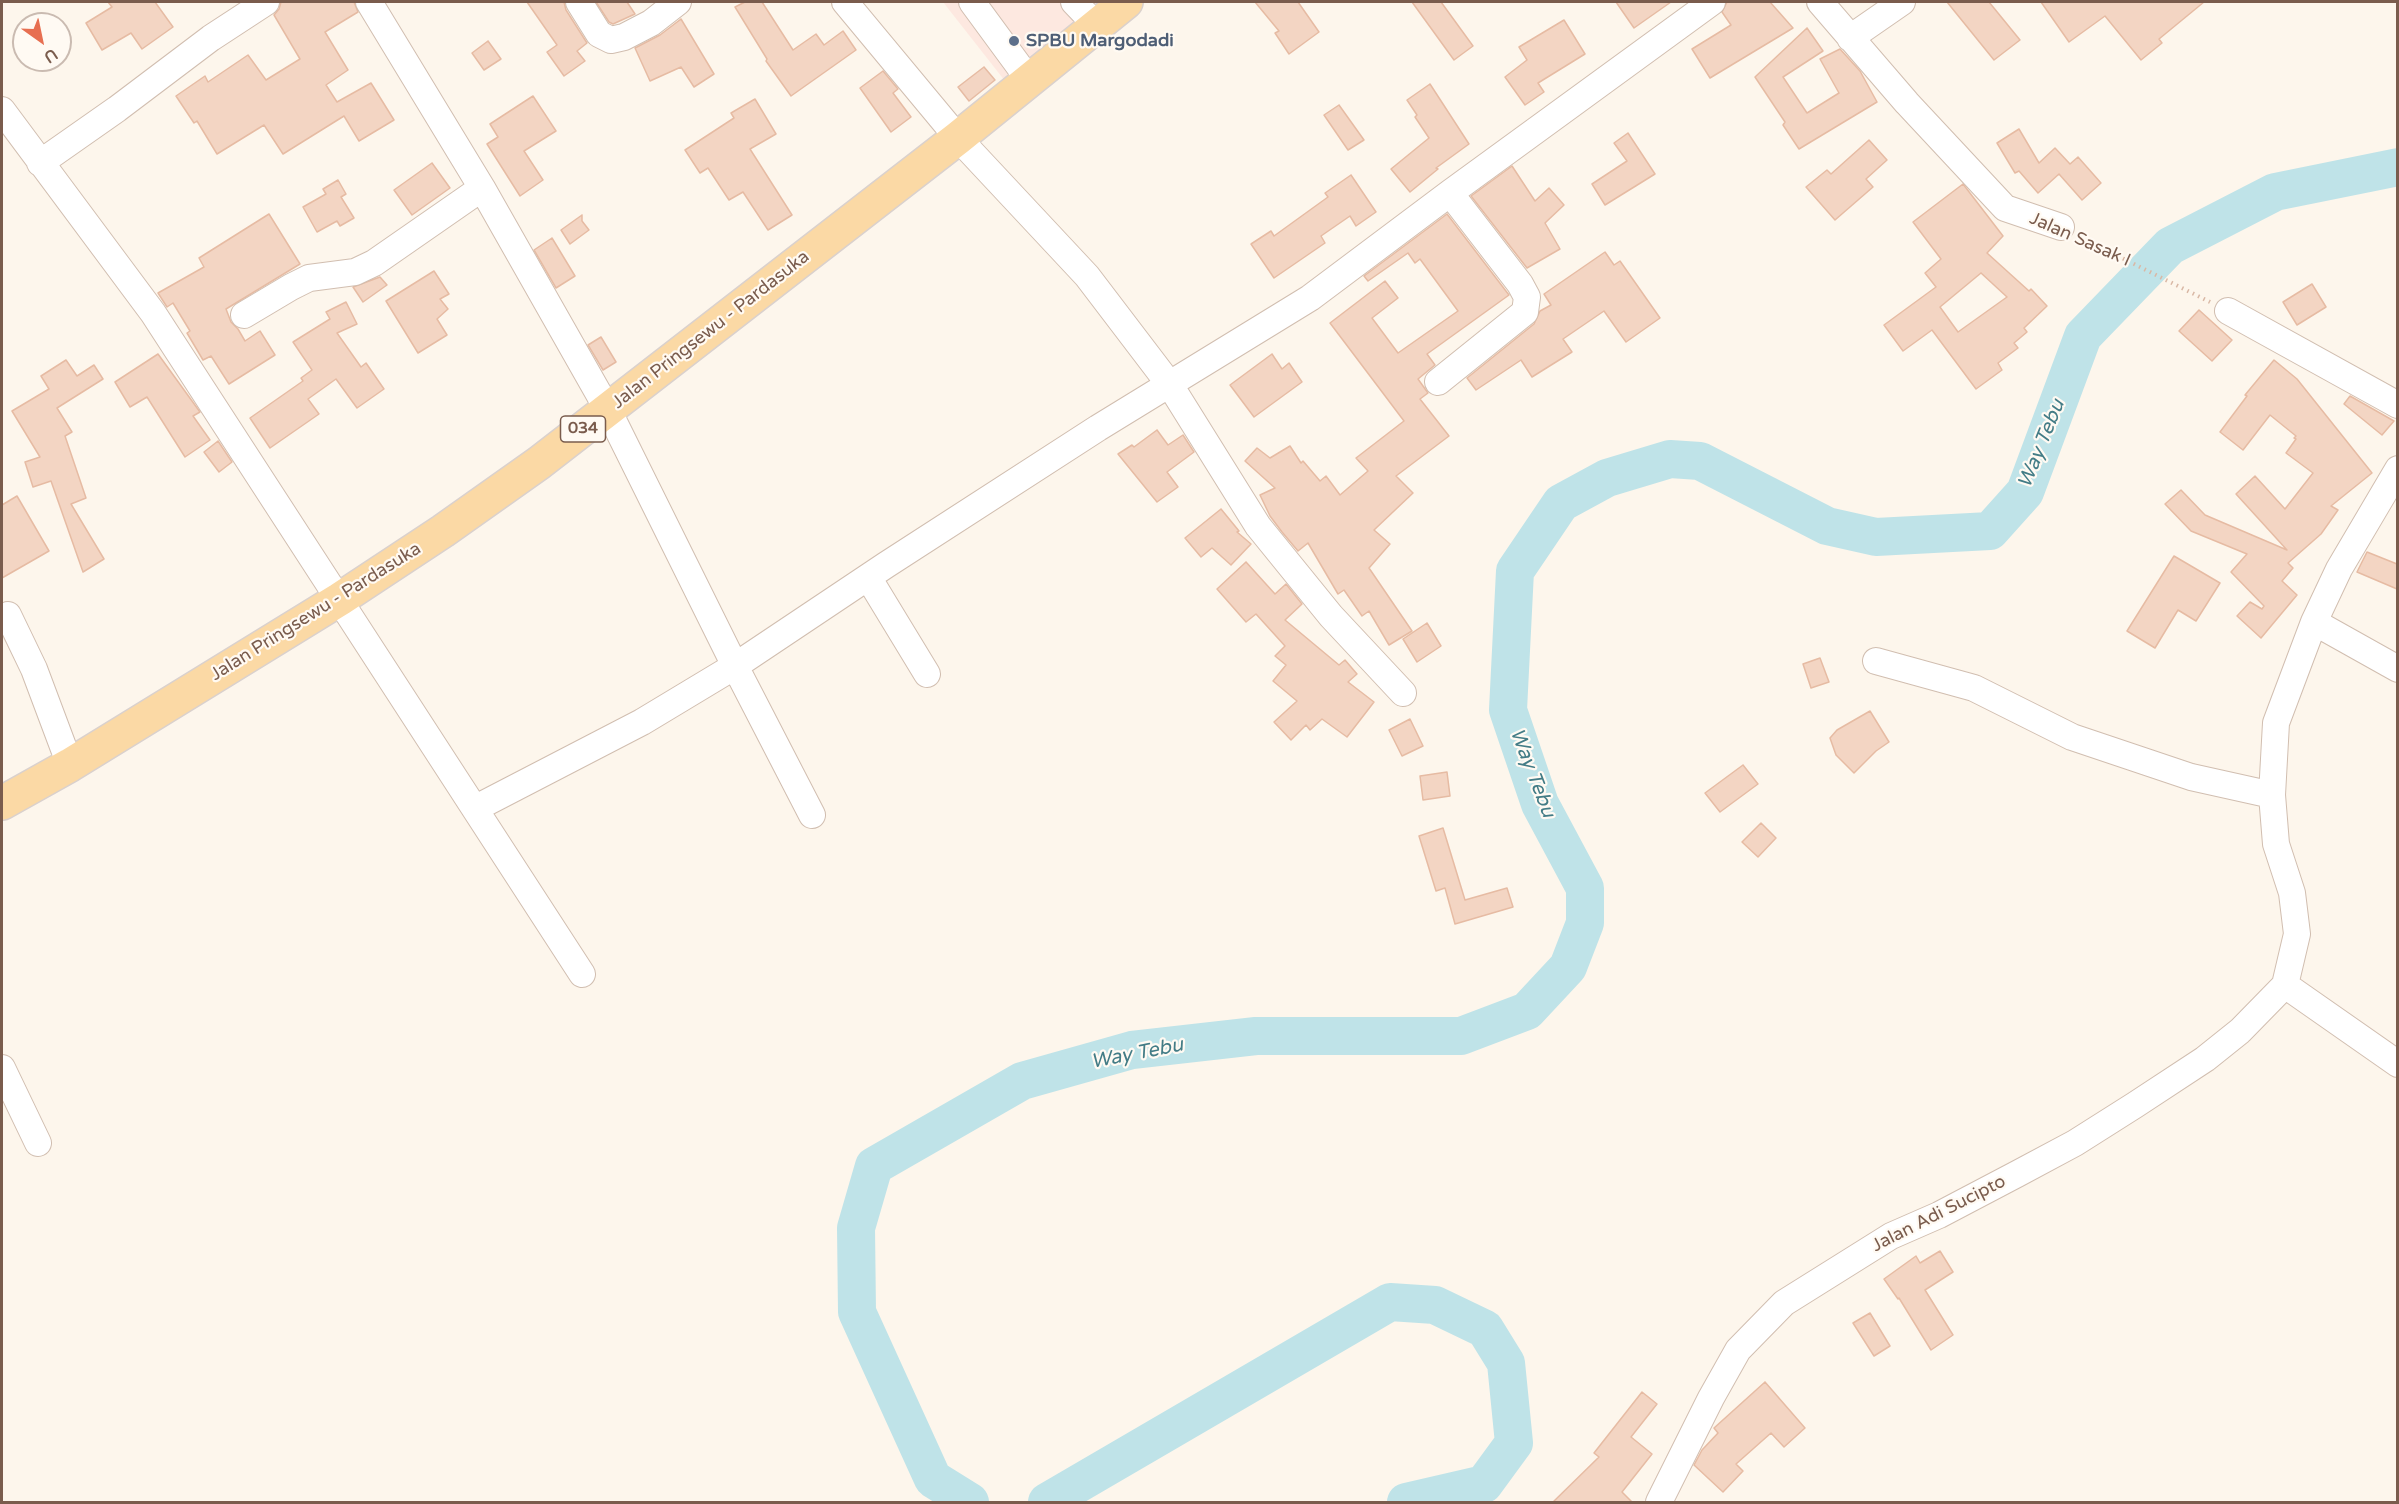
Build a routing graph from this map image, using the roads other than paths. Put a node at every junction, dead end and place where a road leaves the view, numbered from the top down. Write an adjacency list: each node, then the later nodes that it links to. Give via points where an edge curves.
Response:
1 (266, 2): 17 (street)
2 (369, 2): 18 (street)
3 (579, 2): 4 (street, via 599,34 611,40 651,23)
4 (678, 2)
5 (845, 2): 16 (street)
6 (972, 2): 14 (street)
7 (1074, 2): 12 (street)
8 (1126, 2): 12 (main road, Jalan Pringsewu - Pardasuka / 034)
9 (1712, 2): 19 (street)
10 (1820, 2): 13 (street, Jalan Sasak I)
11 (1902, 2): 13 (street)
12 (1096, 26): 14 (main road, Jalan Pringsewu - Pardasuka / 034)
13 (1850, 38): 20 (street, Jalan Sasak I, via 2005,208)
14 (1030, 81): 16 (main road, Jalan Pringsewu - Pardasuka / 034)
15 (2, 110): 17 (street)
16 (958, 138): 24 (street, via 1087,276); 26 (main road, Jalan Pringsewu - Pardasuka / 034)
17 (40, 163): 29 (street, via 153,313)
18 (482, 188): 22 (street, via 374,263 355,272 309,278); 26 (street)
19 (1450, 193): 23 (street, via 1527,297 1525,312); 24 (street, via 1310,298)
20 (2061, 227)
21 (2228, 311): 25 (street)
22 (244, 315)
23 (1438, 382)
24 (1170, 385): 28 (street); 36 (street, via 1258,526 1331,616)
25 (2397, 405)
26 (608, 410): 29 (main road, Jalan Pringsewu - Pardasuka / 034, via 443,531); 33 (street)
27 (2397, 470): 31 (street, via 2339,569)
28 (868, 577): 33 (street); 35 (street)
29 (340, 599): 37 (main road, Jalan Pringsewu - Pardasuka / 034); 40 (street)
30 (8, 615): 37 (street, via 34,669)
31 (2314, 622): 34 (street); 38 (street, via 2276,723)
32 (1876, 661): 38 (street, via 1974,688 2072,737 2148,763)
33 (735, 666): 40 (street, via 642,722); 41 (street)
34 (2397, 669)
35 (927, 674)
36 (1403, 693)
37 (69, 765): 39 (main road, Jalan Pringsewu - Pardasuka / 034)
38 (2272, 795): 43 (street, via 2276,844 2292,893 2297,934)
39 (2, 803)
40 (476, 808): 42 (street)
41 (812, 815)
42 (582, 974)
43 (2285, 985): 44 (street); 47 (street, Jalan Adi Sucipto, via 2240,1031 2135,1105 2036,1164 1891,1236 1784,1303 1738,1350)
44 (2397, 1064)
45 (2, 1068): 46 (street)
46 (38, 1143)
47 (1659, 1503)

